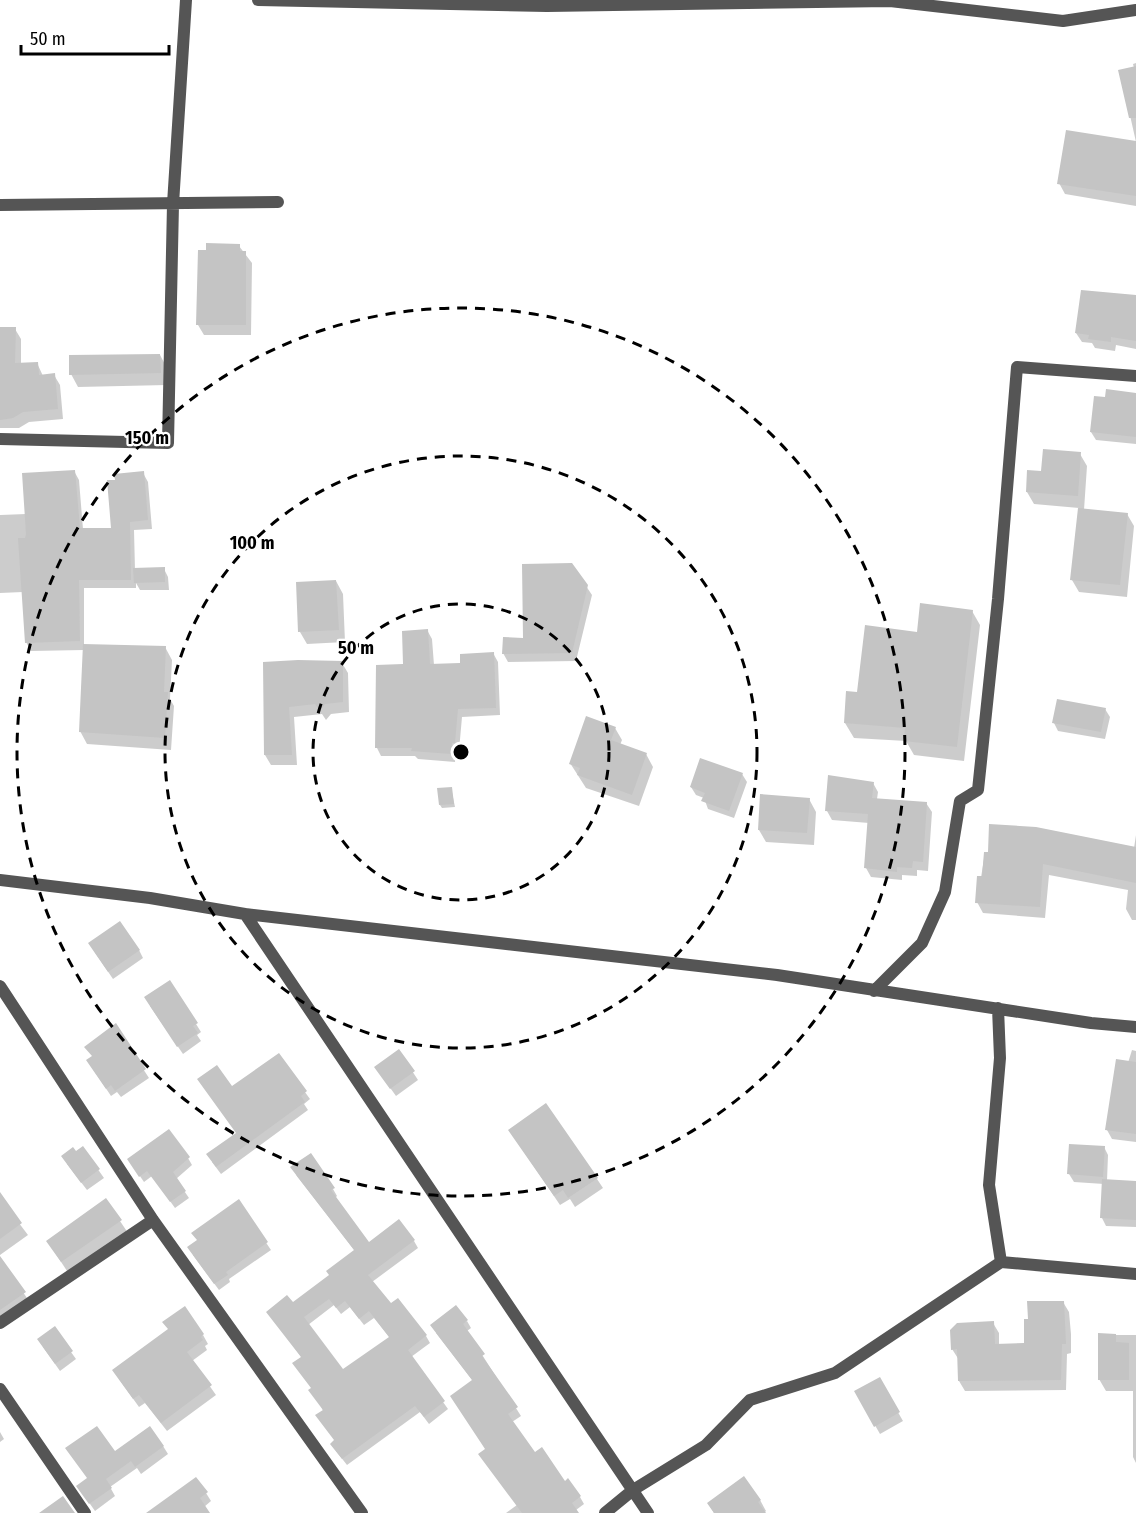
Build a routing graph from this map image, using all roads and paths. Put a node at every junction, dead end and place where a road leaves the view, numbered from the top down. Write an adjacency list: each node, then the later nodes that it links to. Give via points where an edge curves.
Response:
1 (186, 0): 5 (street)
2 (258, 0): 3 (street, via 547,6 890,1 1063,21)
3 (1136, 10)
4 (278, 202): 5 (street)
5 (173, 204): 6 (street); 8 (street, via 168,443)
6 (0, 205)
7 (1136, 376): 12 (street, via 1017,367 978,790 960,801 945,892 922,943)
8 (0, 439)
9 (0, 880): 10 (street)
10 (245, 914): 12 (street, via 777,975); 20 (street)
11 (0, 986): 15 (street)
12 (874, 991): 13 (street)
13 (998, 1008): 14 (street); 16 (street, via 1000,1058 989,1185)
14 (1136, 1027)
15 (153, 1220): 18 (street); 22 (street)
16 (1001, 1262): 17 (street); 20 (street, via 835,1373 750,1400 706,1445)
17 (1136, 1274)
18 (0, 1323)
19 (0, 1389): 21 (street)
20 (633, 1490): 23 (street); 24 (street)
21 (85, 1513)
22 (362, 1513)
23 (605, 1513)
24 (648, 1513)

